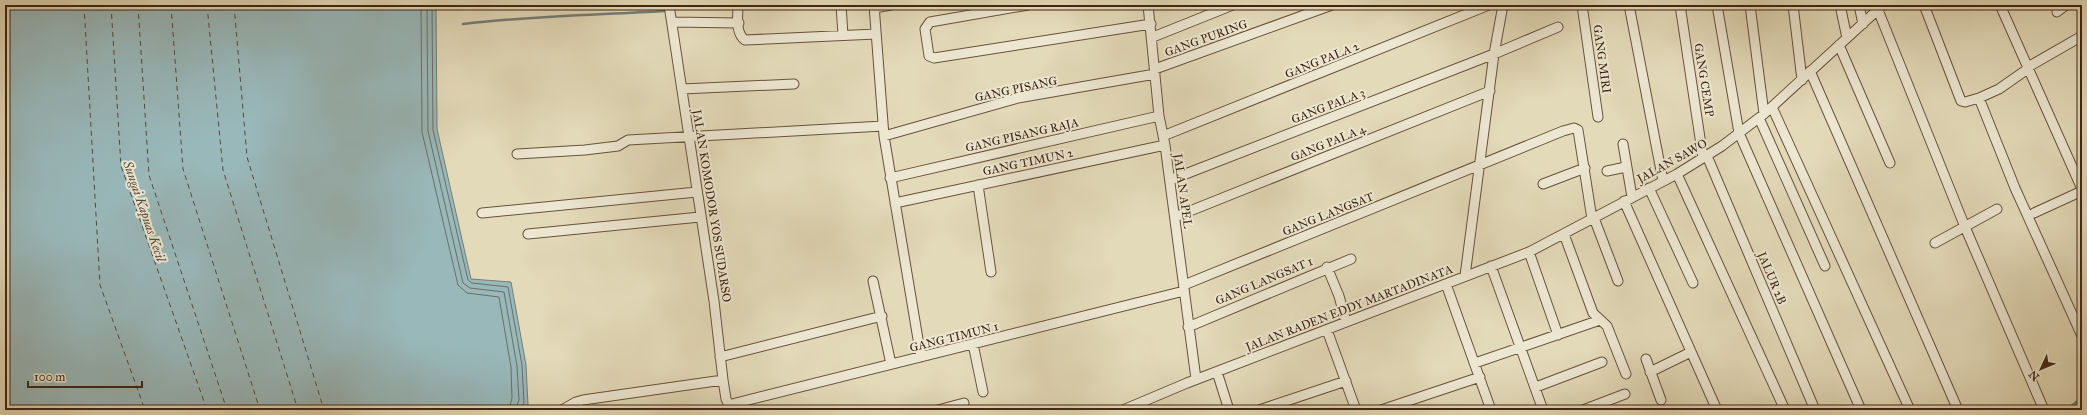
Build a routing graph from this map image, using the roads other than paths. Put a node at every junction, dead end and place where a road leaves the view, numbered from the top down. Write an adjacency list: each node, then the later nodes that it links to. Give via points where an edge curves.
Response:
1 (669, 5): 25 (street, JALAN KOMODOR YOS SUDARSO)
2 (738, 5): 26 (street)
3 (842, 5): 31 (street)
4 (891, 5): 22 (street)
5 (1028, 5): 27 (street, via 930,22 925,29 929,56 934,58)
6 (1148, 5): 27 (street, JALAN APEL)
7 (1232, 5): 33 (street)
8 (1332, 5): 38 (street, GANG PURING)
9 (1489, 5): 52 (street, GANG PALA 2)
10 (1503, 5): 36 (street, JALAN RADEN EDDY MARTADINATA)
11 (1582, 5): 48 (street, GANG MIRI)
12 (1629, 5): 66 (street)
13 (1680, 5): 55 (street, GANG CEMP)
14 (1717, 5): 50 (street)
15 (1750, 5): 47 (street)
16 (1793, 5): 40 (street)
17 (1840, 5): 34 (street)
18 (1859, 5): 28 (street)
19 (1924, 5): 44 (street, via 1961,100 1964,103)
20 (2000, 5): 37 (street)
21 (2066, 5): 24 (street)
22 (874, 6): 30 (street)
23 (1881, 7): 28 (street, JALAN SAWO); 81 (street)
24 (2057, 12)
25 (672, 22): 26 (street); 42 (street, JALAN KOMODOR YOS SUDARSO)
26 (739, 23): 31 (street, via 740,36 745,40)
27 (1151, 24): 33 (street, JALAN APEL)
28 (1863, 24): 34 (street, JALAN SAWO)
29 (1558, 27): 36 (street, GANG PALA 3)
30 (876, 34): 31 (street); 49 (street)
31 (843, 35)
32 (2082, 36): 37 (street)
33 (1153, 37): 38 (street, JALAN APEL)
34 (1846, 38): 35 (street, JALAN SAWO)
35 (1839, 45): 39 (street, JALAN SAWO); 56 (street)
36 (1494, 54): 43 (street, JALAN RADEN EDDY MARTADINATA); 65 (street, GANG PALA 3)
37 (2029, 68): 44 (street, via 1999,89); 61 (street)
38 (1155, 72): 46 (street, JALAN APEL); 49 (street, GANG PISANG, via 1018,98)
39 (1810, 72): 40 (street, JALAN SAWO); 143 (street)
40 (1802, 80): 45 (street, JALAN SAWO)
41 (794, 84): 42 (street)
42 (682, 89): 51 (street, JALAN KOMODOR YOS SUDARSO)
43 (1490, 91): 57 (street, JALAN RADEN EDDY MARTADINATA); 79 (street, GANG PALA 4)
44 (1979, 98): 103 (street, via 2015,188)
45 (1772, 107): 47 (street, JALAN SAWO); 142 (street)
46 (1159, 116): 52 (street, JALAN APEL); 64 (street, GANG PISANG RAJA)
47 (1762, 116): 50 (street, JALAN SAWO); 88 (street)
48 (1598, 117)
49 (883, 131): 51 (street, GANG PISANG); 64 (street)
50 (1739, 133): 55 (street, JALAN SAWO); 141 (street)
51 (689, 137): 54 (street, GANG PISANG, via 628,140 618,146); 71 (street, JALAN KOMODOR YOS SUDARSO)
52 (1164, 141): 65 (street, JALAN APEL); 68 (street, GANG TIMUN 2)
53 (1623, 144): 59 (street)
54 (517, 154)
55 (1705, 157): 63 (street, JALAN SAWO); 140 (street, JALUR 2B)
56 (1890, 163)
57 (1480, 164): 60 (street, GANG LANGSAT, via 1574,128 1578,130); 91 (street, JALAN RADEN EDDY MARTADINATA); 96 (street, GANG LANGSAT)
58 (2082, 164): 61 (street)
59 (1626, 167): 62 (street); 72 (street)
60 (1585, 168): 67 (street); 80 (street)
61 (2073, 169): 70 (street)
62 (1607, 171)
63 (1677, 174): 66 (street, JALAN SAWO); 139 (street)
64 (890, 178): 74 (street)
65 (1170, 180): 79 (street, JALAN APEL)
66 (1663, 181): 69 (street, JALAN SAWO)
67 (1543, 184)
68 (978, 185): 74 (street, GANG TIMUN 2); 90 (street)
69 (1649, 188): 72 (street, JALAN SAWO); 94 (street)
70 (2082, 190): 77 (street)
71 (697, 192): 76 (street); 78 (street, JALAN KOMODOR YOS SUDARSO)
72 (1632, 197): 73 (street, JALAN SAWO)
73 (1624, 201): 80 (street, JALAN SAWO); 106 (street)
74 (895, 203): 108 (street)
75 (1997, 209): 81 (street)
76 (482, 213)
77 (2034, 213)
78 (700, 217): 82 (street); 107 (street, JALAN KOMODOR YOS SUDARSO)
79 (1175, 217): 96 (street, JALAN APEL)
80 (1593, 218): 83 (street, JALAN SAWO); 93 (street)
81 (1965, 227): 84 (street); 144 (street)
82 (528, 234)
83 (1564, 234): 85 (street, JALAN SAWO); 98 (street, via 1593,313)
84 (1935, 244)
85 (1529, 252): 87 (street, JALAN SAWO); 102 (street)
86 (1350, 259): 89 (street, GANG LANGSAT 1)
87 (1491, 266): 91 (street, JALAN SAWO); 105 (street)
88 (1825, 266)
89 (1327, 267): 99 (street); 100 (street, GANG LANGSAT 1)
90 (991, 272)
91 (1465, 276): 95 (street, JALAN RADEN EDDY MARTADINATA)
92 (873, 281): 97 (street)
93 (1618, 281)
94 (1693, 283)
95 (1446, 284): 99 (street, JALAN RADEN EDDY MARTADINATA); 111 (street)
96 (1184, 288): 100 (street, JALAN APEL); 104 (street, GANG TIMUN 1)
97 (882, 316): 107 (street); 112 (street)
98 (1600, 320): 102 (street); 115 (street, via 1609,330)
99 (1346, 322): 101 (street, JALAN RADEN EDDY MARTADINATA)
100 (1188, 327): 118 (street, JALAN APEL)
101 (1327, 330): 113 (street, JALAN RADEN EDDY MARTADINATA); 119 (street)
102 (1558, 336): 105 (street)
103 (2082, 336)
104 (973, 344): 108 (street, GANG TIMUN 1); 121 (street)
105 (1521, 348): 111 (street); 120 (street)
106 (1691, 352): 114 (street); 138 (street)
107 (720, 356): 117 (street, JALAN KOMODOR YOS SUDARSO)
108 (921, 357): 112 (street, GANG TIMUN 1)
109 (1646, 359): 114 (street)
110 (1602, 362): 120 (street)
111 (1475, 363): 116 (street)
112 (891, 364): 127 (street, GANG TIMUN 1)
113 (1217, 372): 118 (street, JALAN RADEN EDDY MARTADINATA); 131 (street)
114 (1650, 372): 123 (street)
115 (1626, 374)
116 (1480, 378): 134 (street); 135 (street)
117 (722, 380): 127 (street, JALAN KOMODOR YOS SUDARSO); 128 (street, via 583,400)
118 (1196, 380): 125 (street, JALAN RADEN EDDY MARTADINATA)
119 (1346, 381): 132 (street); 133 (street)
120 (1536, 386): 136 (street)
121 (982, 392)
122 (1625, 394): 137 (street)
123 (1661, 400)
124 (964, 403): 129 (street)
125 (1148, 405): 130 (street, JALAN RADEN EDDY MARTADINATA)
126 (2082, 407): 145 (street)
127 (730, 408)
128 (562, 410)
129 (938, 410)
130 (1123, 410)
131 (1227, 410)
132 (1258, 410)
133 (1356, 410)
134 (1381, 410)
135 (1491, 410)
136 (1543, 410)
137 (1583, 410)
138 (1717, 410)
139 (1784, 410)
140 (1815, 410)
141 (1861, 410)
142 (1910, 410)
143 (1958, 410)
144 (2044, 410)
145 (2078, 410)

